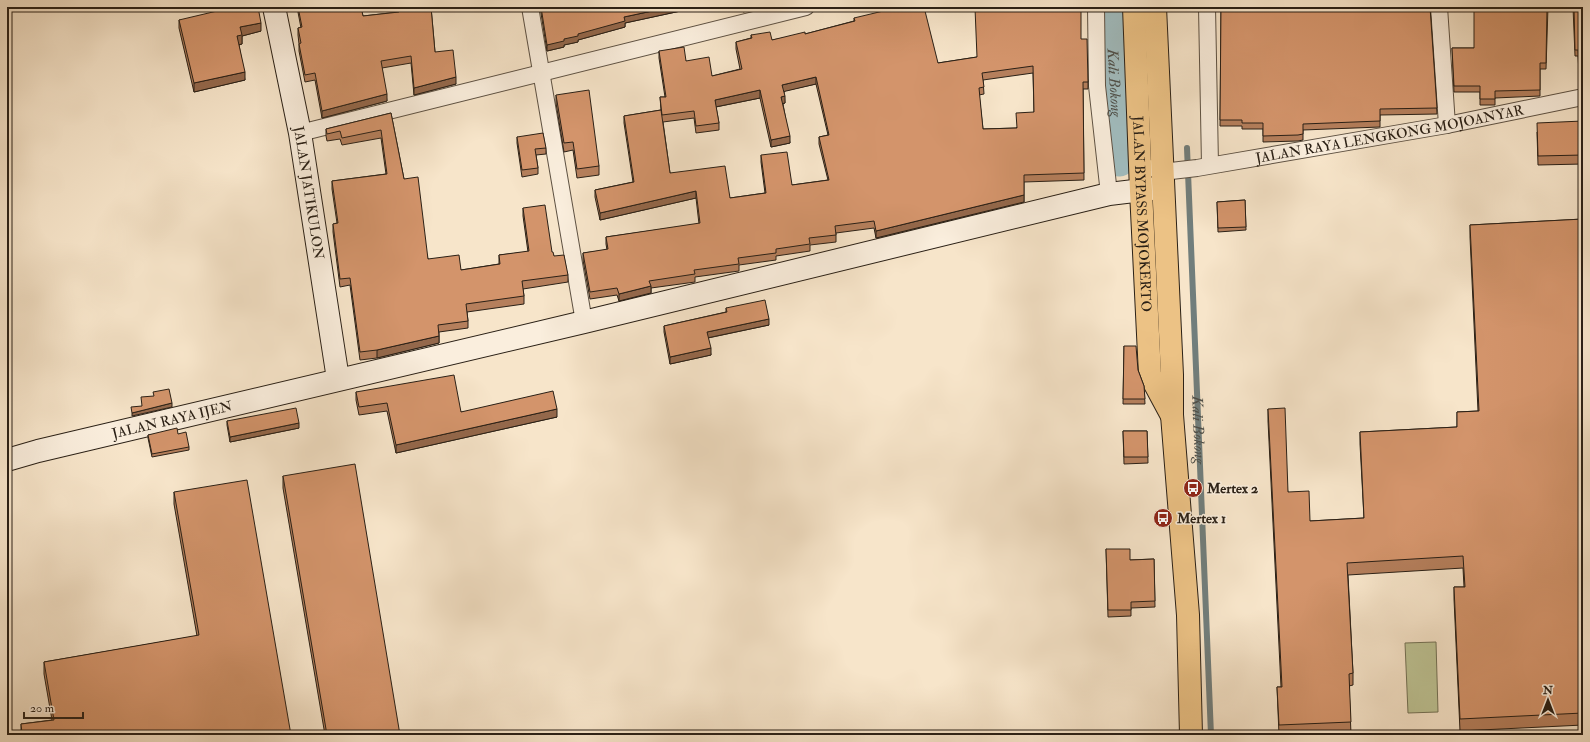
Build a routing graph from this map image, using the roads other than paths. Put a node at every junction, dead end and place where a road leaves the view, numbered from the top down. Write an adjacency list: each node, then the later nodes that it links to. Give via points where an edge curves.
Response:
1 (274, 7): 12 (main road, JALAN JATIKULON)
2 (530, 7): 9 (street)
3 (806, 7): 9 (street)
4 (1096, 7): 17 (street, via 1097,86)
5 (1134, 7): 13 (highway, JALAN BYPASS MOJOKERTO)
6 (1155, 7): 15 (highway, JALAN BYPASS MOJOKERTO)
7 (1207, 7): 14 (street)
8 (1439, 7): 11 (street)
9 (542, 74): 12 (street); 18 (street)
10 (1583, 97): 11 (street, JALAN RAYA LENGKONG MOJOANYAR)
11 (1447, 125): 14 (street, JALAN RAYA LENGKONG MOJOANYAR)
12 (300, 133): 19 (main road, JALAN JATIKULON)
13 (1141, 166): 15 (street); 16 (highway, JALAN BYPASS MOJOKERTO)
14 (1203, 167): 15 (street, JALAN RAYA LENGKONG MOJOANYAR)
15 (1165, 176): 16 (main road, JALAN RAYA IJEN); 20 (highway, JALAN BYPASS MOJOKERTO)
16 (1140, 191): 17 (main road, JALAN RAYA IJEN); 20 (highway, JALAN BYPASS MOJOKERTO, via 1150,375)
17 (1109, 194): 18 (main road, JALAN RAYA IJEN)
18 (584, 322): 19 (main road, JALAN RAYA IJEN)
19 (338, 380): 21 (main road, JALAN RAYA IJEN)
20 (1172, 415): 22 (highway, JALAN BYPASS MOJOKERTO, via 1188,615)
21 (7, 460)
22 (1191, 735)

